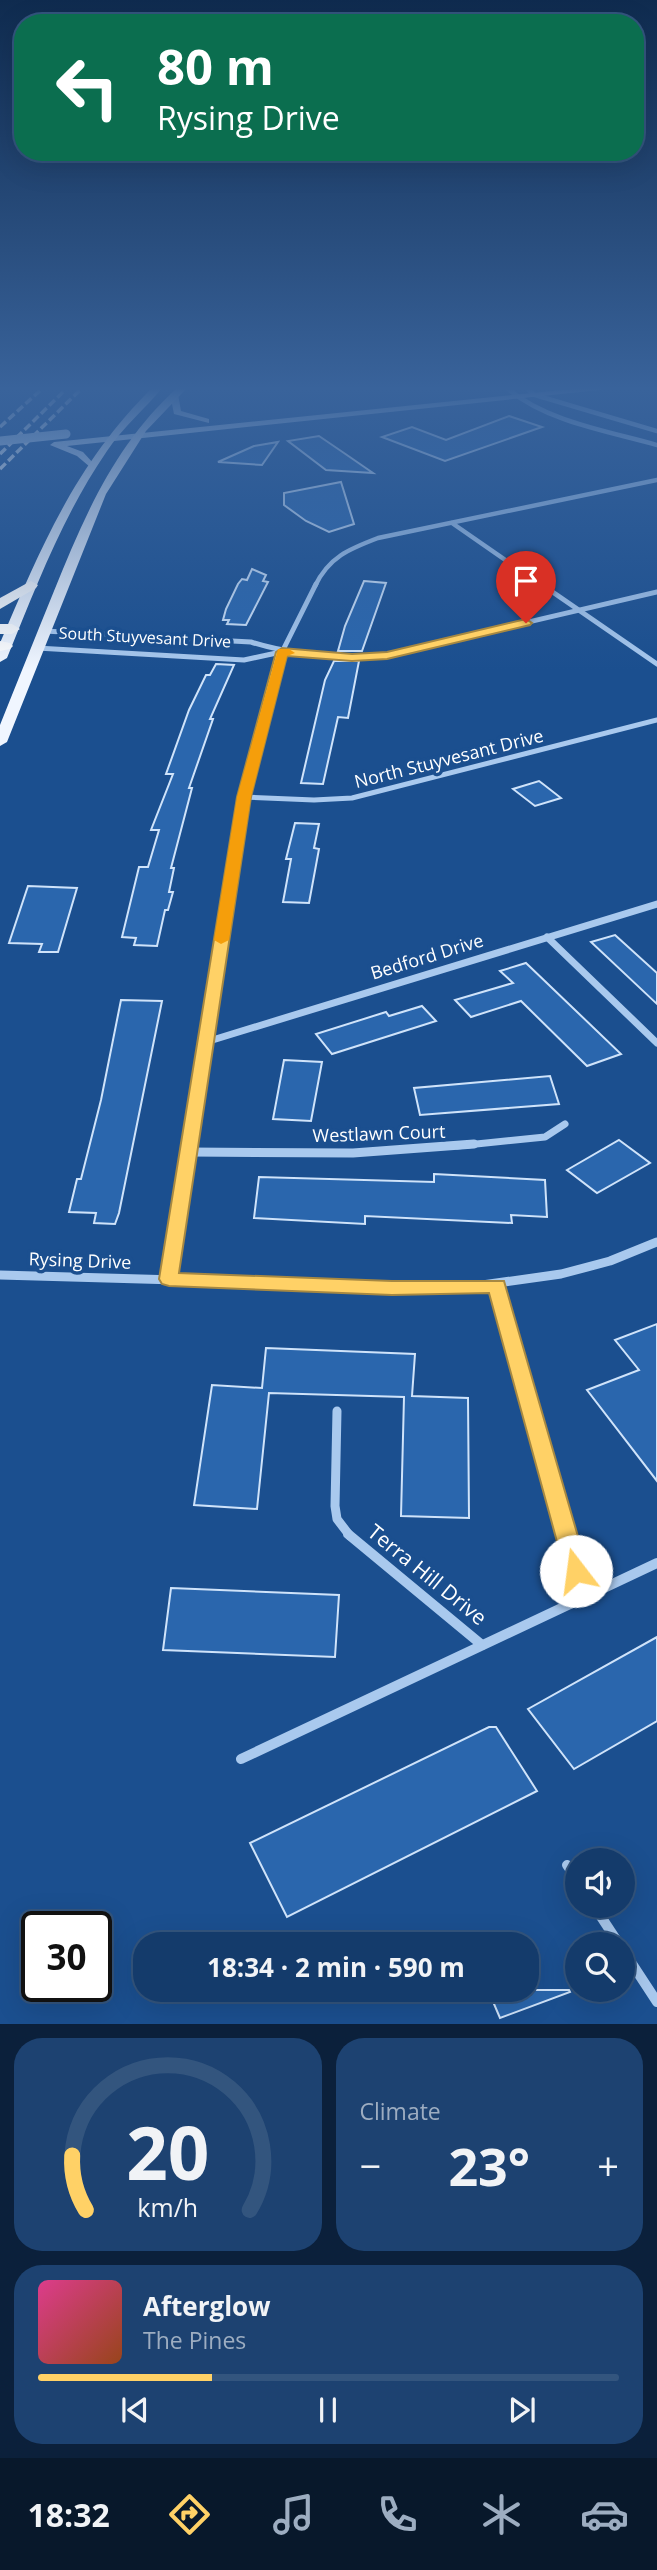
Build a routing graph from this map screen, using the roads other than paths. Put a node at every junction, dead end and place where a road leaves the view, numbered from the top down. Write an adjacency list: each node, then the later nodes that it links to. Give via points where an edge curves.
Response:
1 (80, 481): 5 (main road)
2 (108, 481): 9 (main road)
3 (650, 481): 4 (street)
4 (452, 523): 8 (street); 12 (street, via 378,538 332,558 316,578)
5 (32, 585): 7 (highway); 9 (main road)
6 (657, 592): 8 (street, South Stuyvesant Drive)
7 (0, 605)
8 (579, 610): 12 (street, South Stuyvesant Drive, via 387,656); 14 (street)
9 (23, 630): 10 (street, South Stuyvesant Drive); 11 (main road); 11 (main road)
10 (170, 638): 12 (street, South Stuyvesant Drive, via 251,642); 13 (street)
11 (14, 649): 13 (street, South Stuyvesant Drive); 16 (main road)
12 (282, 652): 13 (street, South Stuyvesant Drive, via 244,660); 17 (street)
13 (163, 655)
14 (657, 664)
15 (657, 720): 17 (street, North Stuyvesant Drive, via 352,797)
16 (0, 742)
17 (244, 797): 20 (street)
18 (657, 904): 19 (street, Bedford Drive)
19 (547, 937): 20 (street, Bedford Drive); 21 (street)
20 (206, 1042): 23 (street)
21 (657, 1043)
22 (565, 1124): 23 (street, Westlawn Court, via 545,1137 418,1150)
23 (189, 1152): 26 (street)
24 (657, 1242): 27 (street, Rysing Drive, via 589,1268)
25 (0, 1275): 26 (street, Rysing Drive)
26 (169, 1279): 27 (street, Rysing Drive, via 405,1288)
27 (497, 1286): 30 (street)
28 (337, 1411): 31 (street, Terra Hill Drive, via 337,1519 351,1538)
29 (657, 1563): 30 (street, Terra Hill Drive)
30 (584, 1597): 31 (street, Terra Hill Drive)
31 (482, 1644): 32 (street, Terra Hill Drive)
32 (241, 1759)
33 (635, 1968): 34 (street)
34 (657, 2002)

